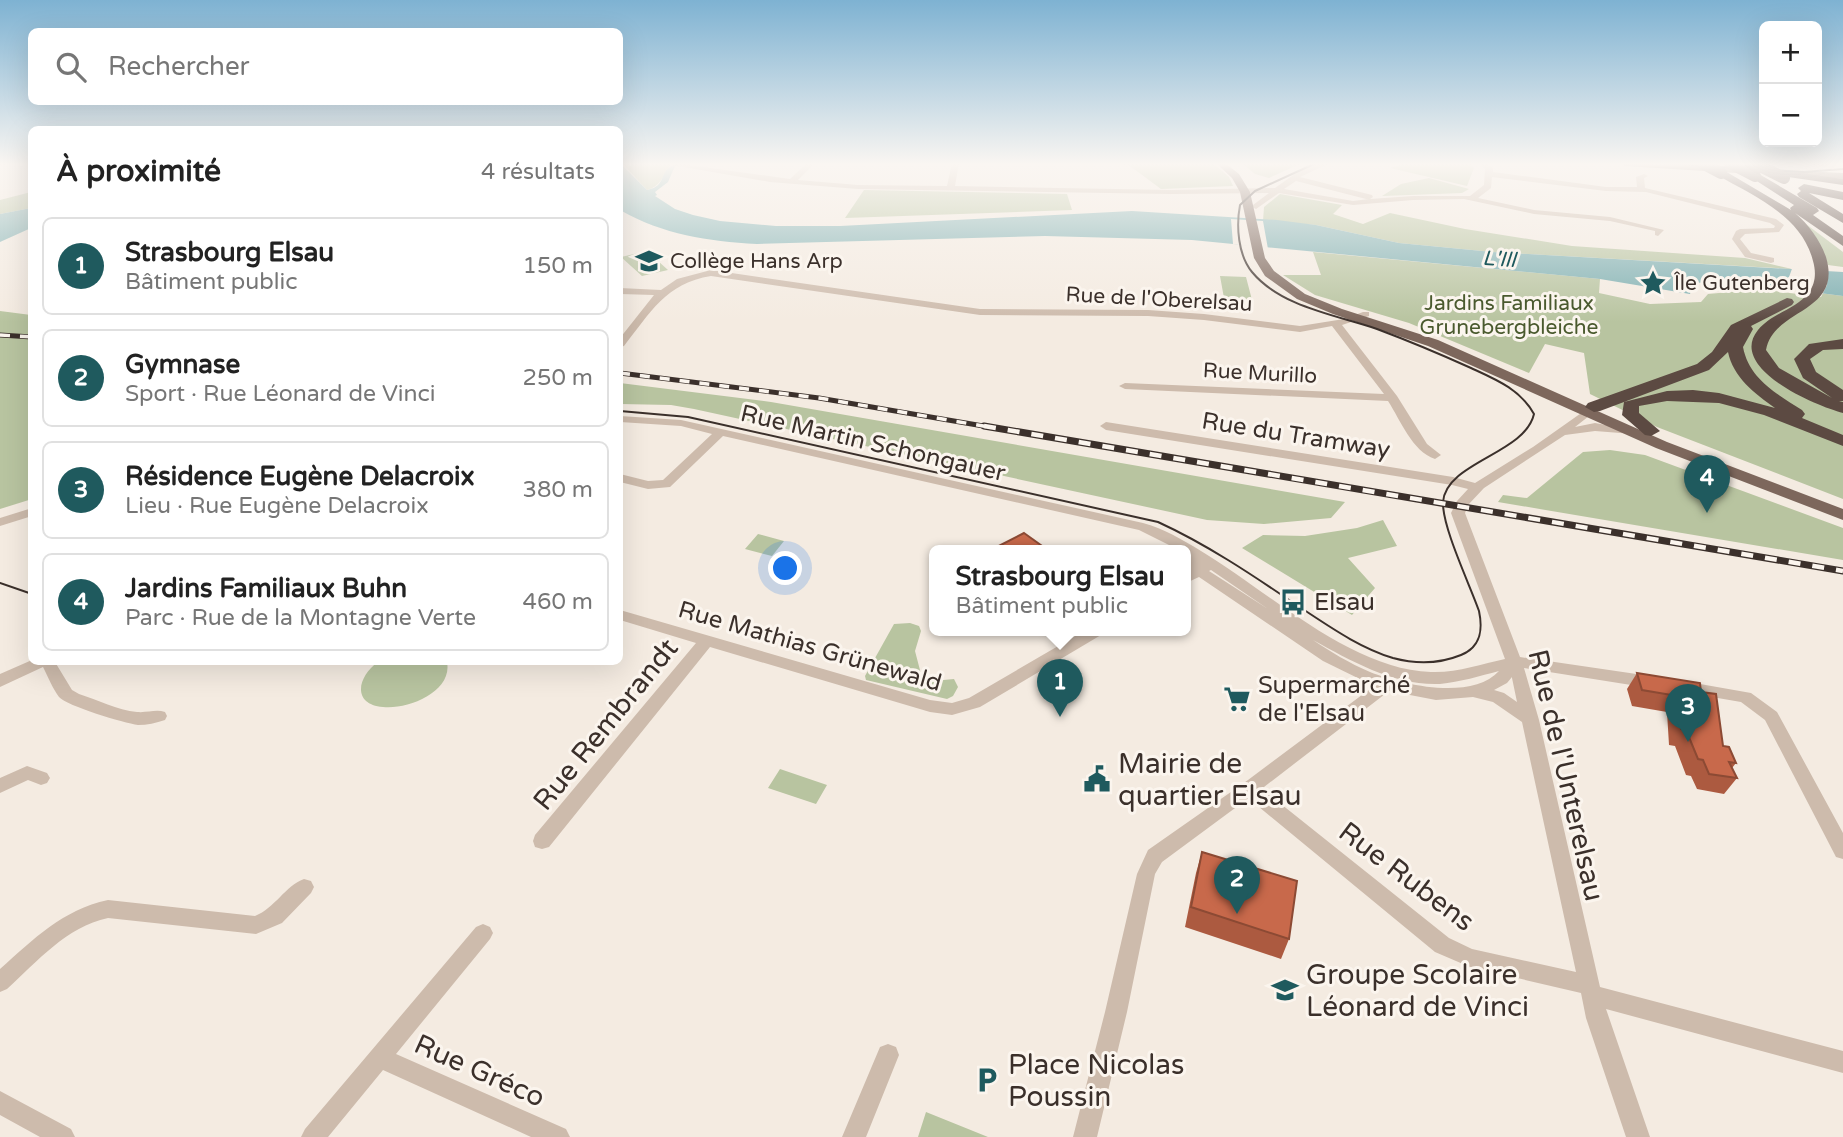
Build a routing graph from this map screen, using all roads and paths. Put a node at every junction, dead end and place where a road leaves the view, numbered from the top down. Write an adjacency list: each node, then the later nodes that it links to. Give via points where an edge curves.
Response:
1 (1250, 216): 8 (main road)
2 (1252, 216): 8 (main road)
3 (1578, 216): 10 (street, via 1610,219 1660,230)
4 (1753, 216): 12 (street, via 1780,225 1776,230 1740,232 1736,239 1748,255)
5 (1791, 216): 15 (highway, via 1811,239 1821,280 1814,294)
6 (1807, 216): 11 (highway)
7 (1821, 216): 9 (highway)
8 (1251, 219): 17 (main road, via 1262,265 1273,279)
9 (1843, 232)
10 (1658, 233)
11 (1843, 242)
12 (1771, 260)
13 (623, 291): 14 (street)
14 (662, 293): 17 (street, Rue de l'Oberelsau, via 685,276 719,273 980,312 1191,316 1300,329); 18 (street)
15 (1797, 302): 16 (highway); 25 (highway, via 1764,332 1758,342 1759,356 1794,385)
16 (1763, 314): 26 (highway, via 1736,328 1718,355 1703,367); 32 (highway, via 1735,342 1742,368 1794,413)
17 (1350, 316): 20 (main road); 20 (main road, via 1409,327); 23 (street)
18 (623, 340)
19 (1843, 344): 22 (highway, via 1815,347 1802,359 1810,375)
20 (1497, 368): 26 (main road)
21 (1125, 386): 23 (street, Rue Murillo)
22 (1843, 397)
23 (1393, 398): 33 (street, via 1422,446)
24 (1630, 406): 26 (highway); 30 (highway); 32 (highway, via 1661,397 1716,398 1758,408)
25 (1843, 408)
26 (1595, 410): 30 (main road); 31 (street, Rue de l'Unterelsau)
27 (623, 419): 29 (street, Rue Martin Schongauer, via 668,421)
28 (1106, 426): 35 (street, Rue du Tramway)
29 (721, 432): 34 (street, via 666,484); 39 (street, Rue Martin Schongauer)
30 (1645, 433): 31 (street, Rue de l'Unterelsau, via 1589,427); 36 (main road); 38 (main road)
31 (1559, 435): 35 (street, Rue de l'Unterelsau)
32 (1843, 440)
33 (1435, 455)
34 (623, 479)
35 (1477, 488): 47 (street, Rue de l'Unterelsau, via 1461,503 1458,515)
36 (1843, 505)
37 (28, 513): 40 (street)
38 (1843, 514)
39 (1115, 520): 41 (street, Rue Martin Schongauer); 42 (street, Rue Martin Schongauer, via 1163,535)
40 (0, 522)
41 (1164, 545)
42 (1173, 545)
43 (1199, 571): 47 (street, Rue Martin Schongauer, via 1350,654 1390,670 1438,678); 51 (street, Rue Martin Schongauer, via 1346,668)
44 (623, 616): 46 (street, Rue Mathias Grünewald)
45 (1088, 636): 46 (street, Rue Mathias Grünewald, via 985,697 952,709)
46 (707, 640): 59 (street, Rue Rembrandt)
47 (1515, 663): 52 (street, Rue Martin Schongauer, via 1501,681); 54 (street, Rue de l'Unterelsau); 58 (street, via 1745,697 1771,716)
48 (35, 665): 50 (street)
49 (50, 665): 53 (street, via 73,698 133,718)
50 (0, 681)
51 (1387, 684): 52 (street, Rue Martin Schongauer, via 1429,692); 56 (street)
52 (1476, 692): 54 (street, via 1499,697)
53 (159, 716)
54 (1531, 720): 64 (street, Rue de l'Unterelsau)
55 (41, 778): 57 (street, via 27,772)
56 (1254, 785): 64 (street, Rue Rubens, via 1259,797 1442,945); 73 (street, via 1155,856 1146,874)
57 (0, 786)
58 (1838, 832): 60 (street)
59 (542, 841)
60 (1843, 850)
61 (304, 887): 63 (street, via 275,917 256,925 94,911 62,928)
62 (483, 933): 66 (street, Rue Gréco)
63 (0, 982)
64 (1590, 990): 67 (street, Rue Rubens); 74 (street, Rue de l'Unterelsau)
65 (888, 1055): 72 (street)
66 (378, 1057): 70 (street, Rue Gréco); 71 (street, Rue Gréco)
67 (1843, 1062)
68 (0, 1102): 69 (street)
69 (63, 1137)
70 (313, 1137)
71 (558, 1137)
72 (854, 1137)
73 (1085, 1137)
74 (1638, 1137)

